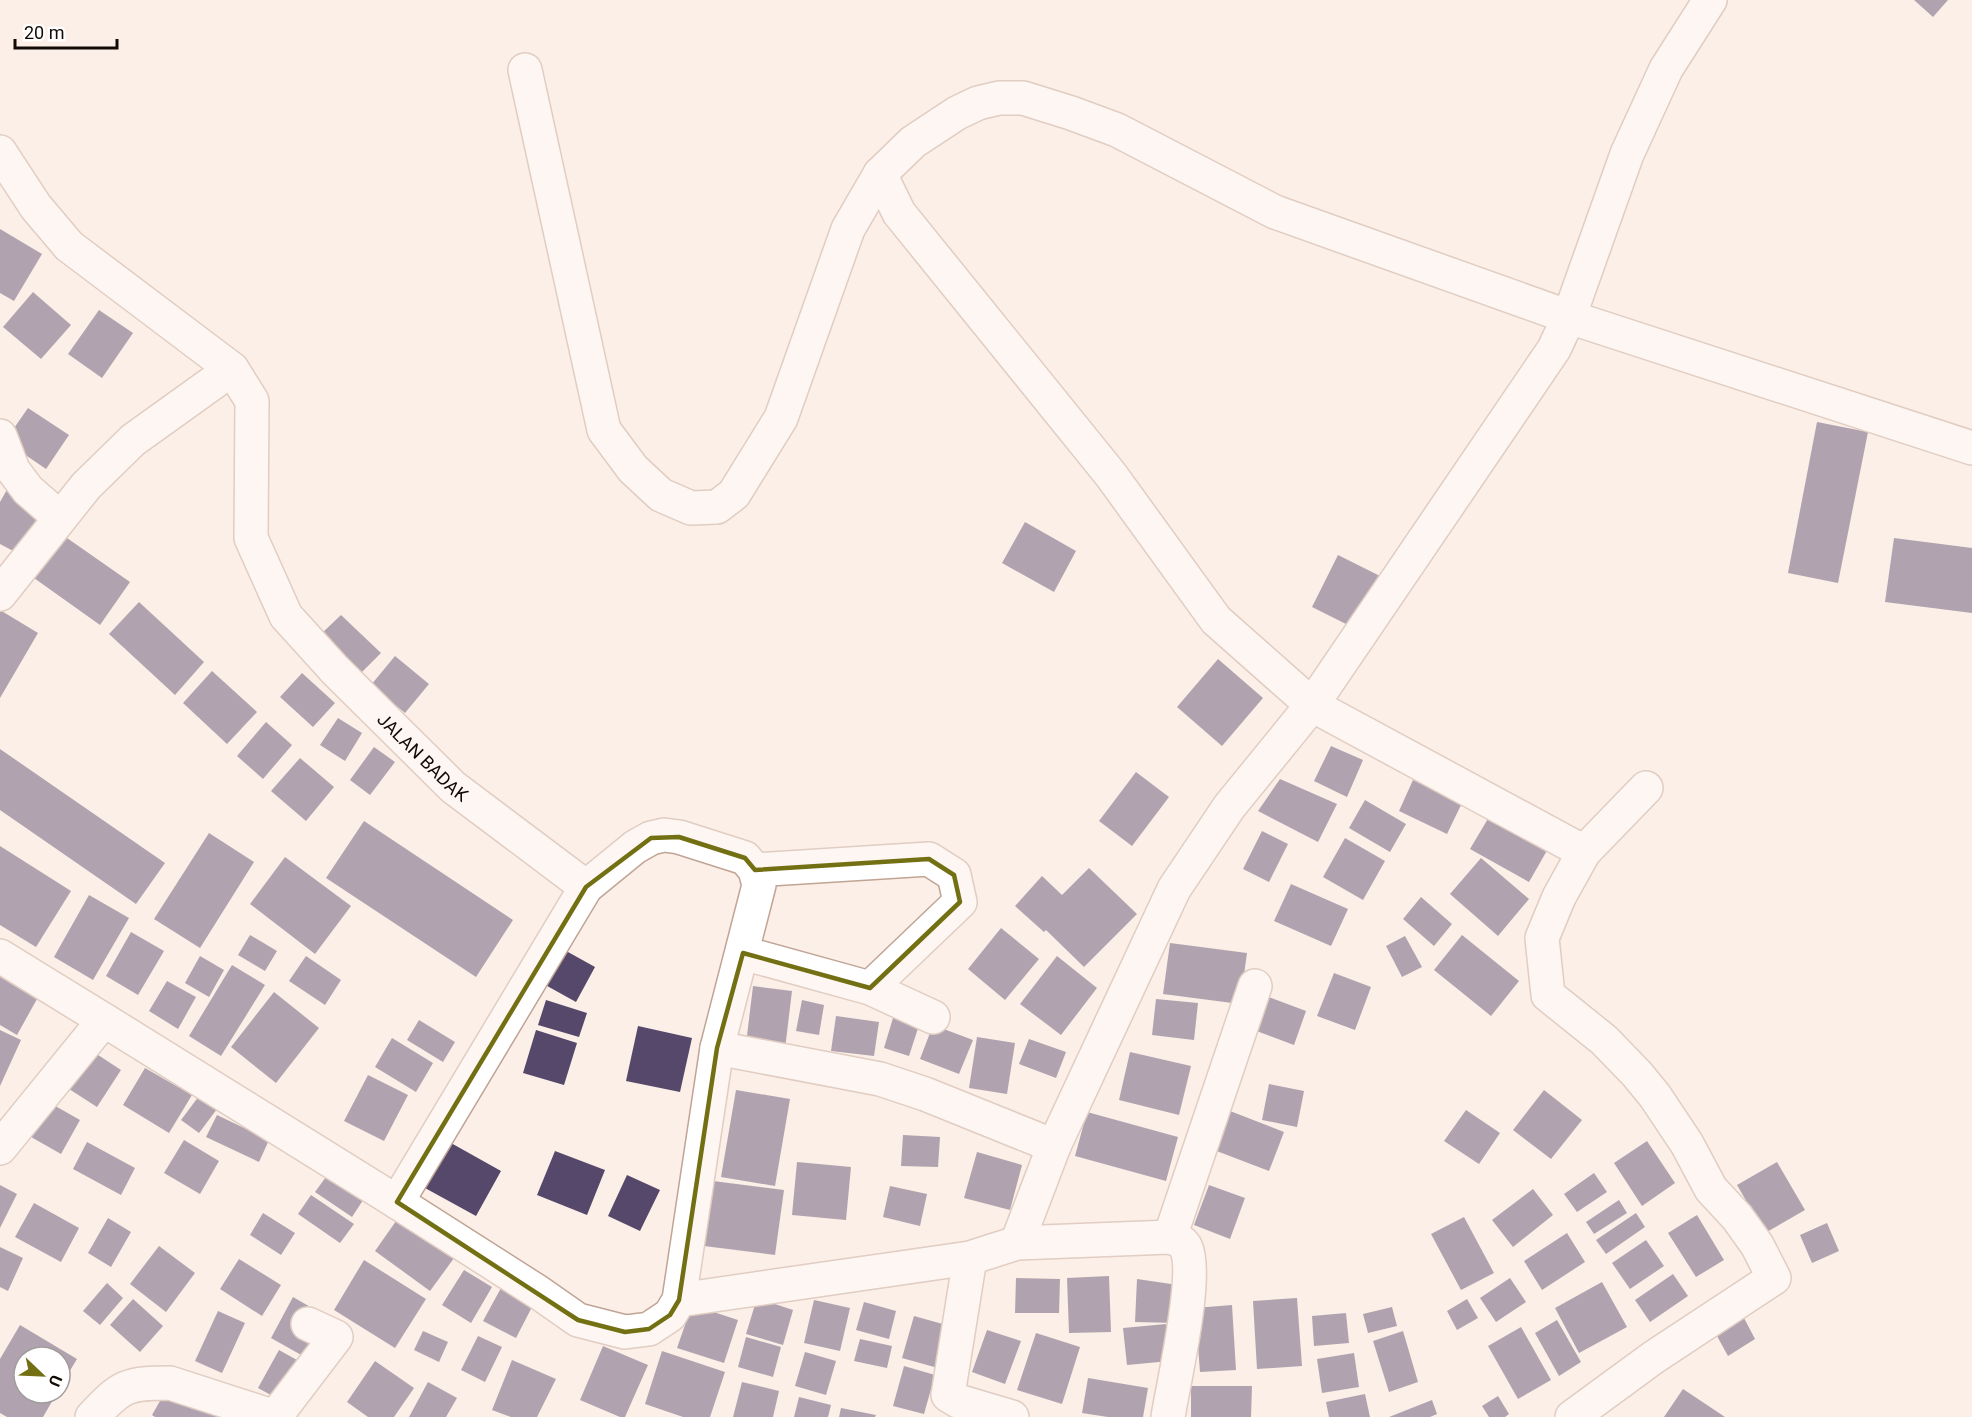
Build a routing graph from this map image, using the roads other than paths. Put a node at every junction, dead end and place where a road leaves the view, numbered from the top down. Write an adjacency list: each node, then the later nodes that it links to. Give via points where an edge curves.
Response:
1 (1710, 0): 5 (street, via 1666,69 1627,154)
2 (525, 70): 4 (street, via 604,430 633,469 661,495 691,508 717,507 734,494 781,418 848,229)
3 (0, 152): 6 (street, via 36,207 69,246)
4 (880, 174): 5 (street, via 913,142 957,113 999,98 1023,98 1117,130 1275,212); 11 (street, via 899,213 1111,475 1216,620)
5 (1569, 317): 8 (street); 11 (street, via 1554,349)
6 (232, 369): 9 (street, via 133,440); 15 (street, JALAN BADAK, via 252,401 251,538 286,616 453,787)
7 (0, 436): 9 (street, via 13,470 28,490)
8 (1972, 448)
9 (59, 517): 10 (street)
10 (0, 594)
11 (1312, 705): 13 (street); 23 (street, via 1229,807 1174,889)
12 (1646, 788): 13 (street)
13 (1584, 852): 35 (street, via 1542,938 1548,995 1604,1040 1656,1096 1712,1189 1744,1227 1774,1278)
14 (757, 878): 15 (street, via 745,858 664,835 635,847); 16 (street); 19 (street, via 929,859 954,874 960,902)
15 (586, 887): 25 (street)
16 (743, 953): 19 (street); 22 (street)
17 (0, 956): 21 (street)
18 (1256, 986): 26 (street)
19 (870, 988): 20 (street)
20 (933, 1017)
21 (104, 1020): 24 (street); 25 (street)
22 (717, 1048): 23 (street, via 880,1079); 29 (street)
23 (1054, 1146): 27 (street)
24 (0, 1148)
25 (397, 1202): 29 (street, via 578,1320 625,1332 649,1329 670,1315)
26 (1170, 1237): 27 (street); 34 (street, via 1186,1248 1190,1287)
27 (1017, 1243): 28 (street)
28 (970, 1258): 29 (street); 33 (street, via 948,1395)
29 (679, 1300)
30 (308, 1324): 32 (street, via 336,1337)
31 (92, 1417): 32 (street, via 125,1387 146,1383 170,1383)
32 (275, 1417)
33 (1012, 1417)
34 (1167, 1417)
35 (1572, 1417)

